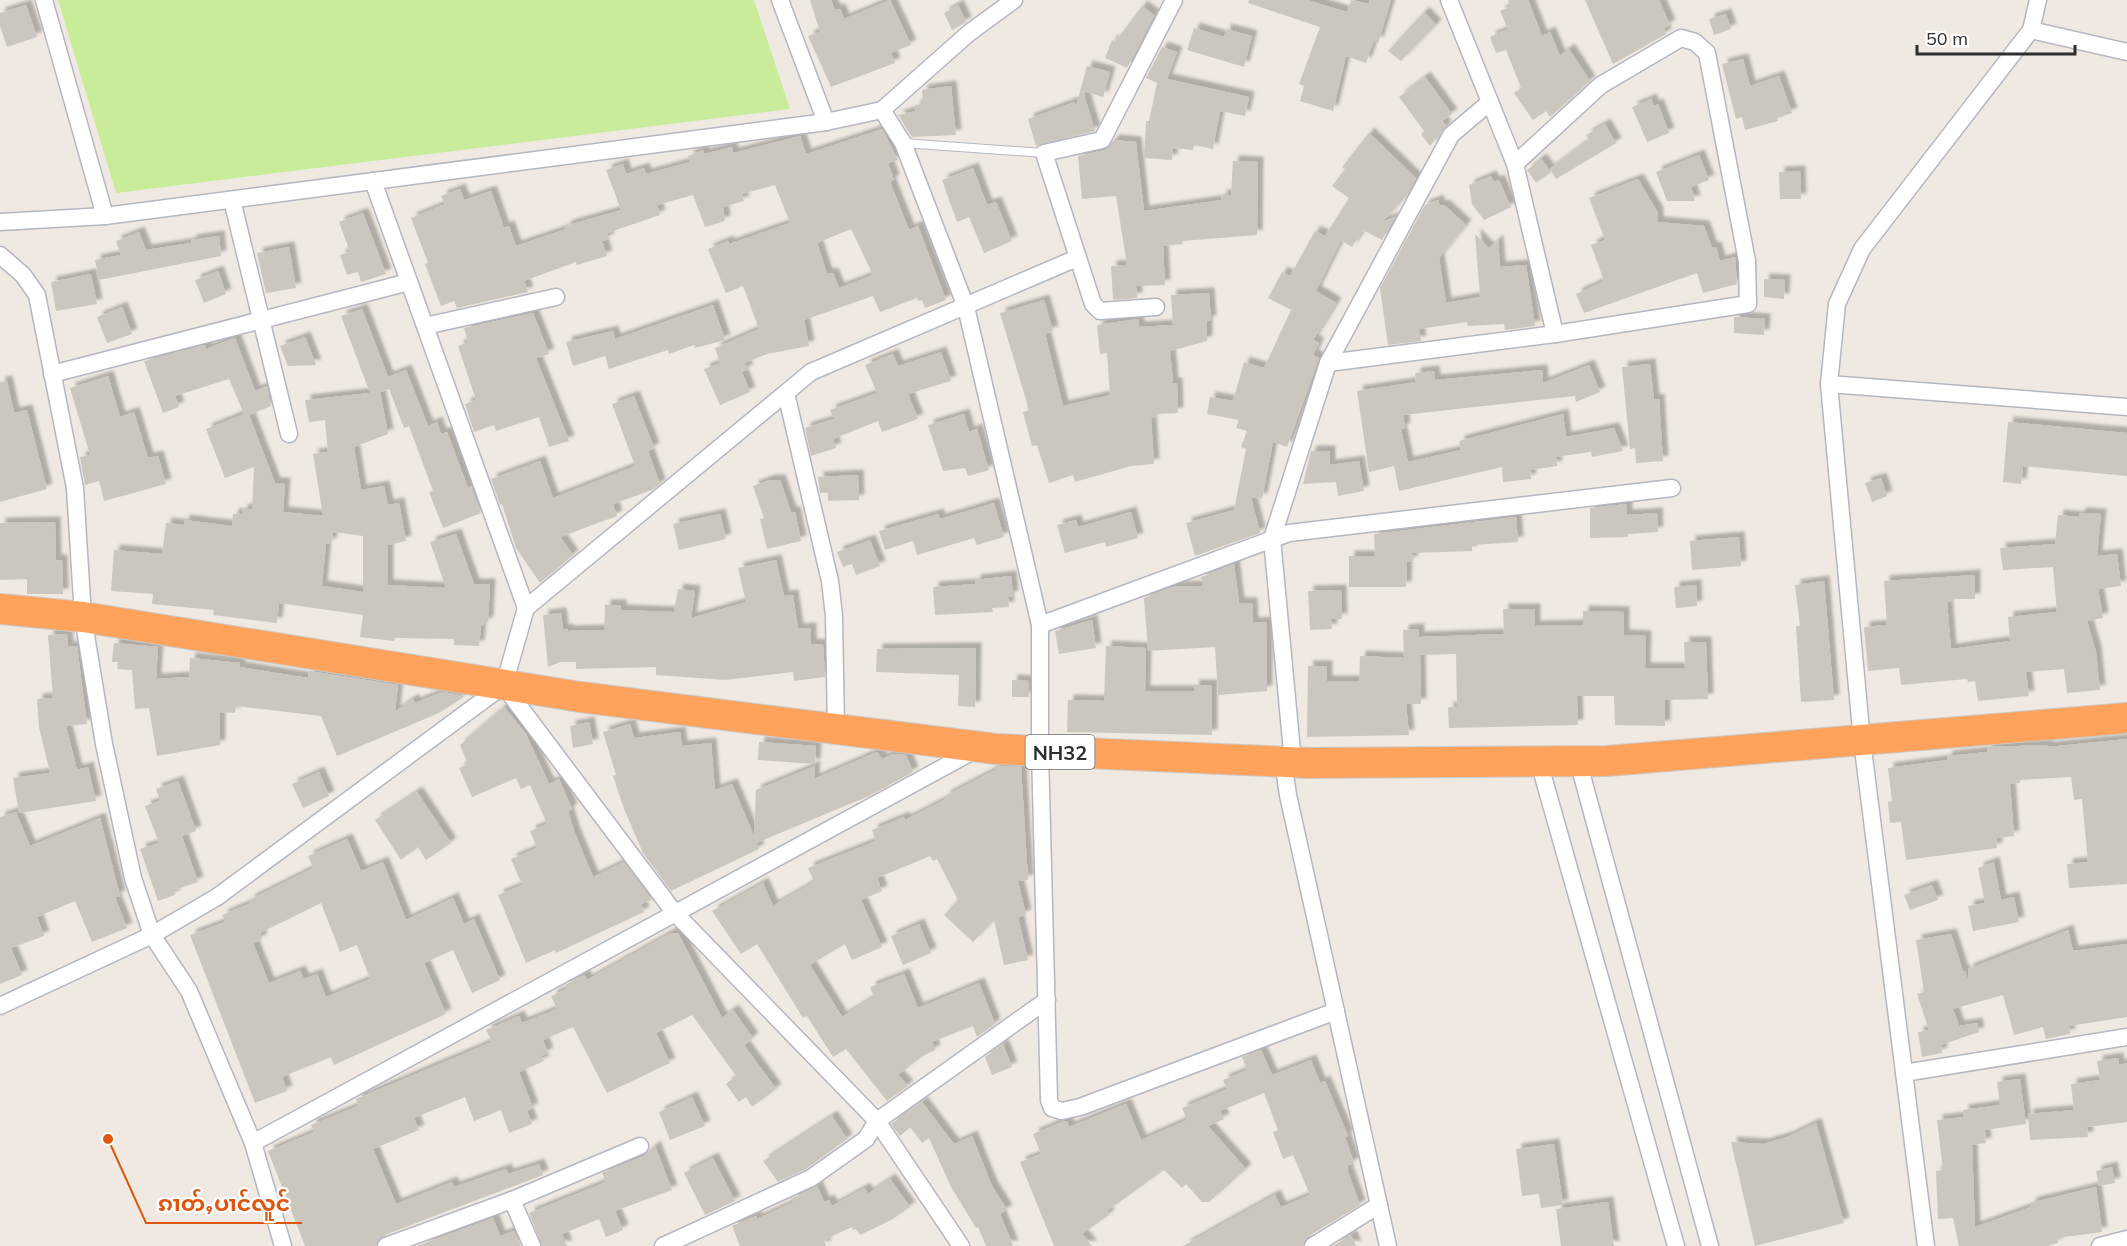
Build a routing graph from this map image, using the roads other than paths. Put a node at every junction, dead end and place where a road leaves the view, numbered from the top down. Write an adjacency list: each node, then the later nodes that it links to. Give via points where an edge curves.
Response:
1 (44, 0): 17 (street)
2 (780, 0): 11 (street)
3 (1014, 0): 10 (street, via 969,33)
4 (1174, 0): 13 (street, via 1102,140)
5 (1449, 0): 9 (street)
6 (2038, 0): 7 (street)
7 (2031, 30): 8 (street); 30 (street, via 1862,249 1837,304)
8 (2127, 52)
9 (1490, 102): 14 (street); 28 (street, via 1451,135)
10 (882, 110): 11 (street); 12 (street)
11 (826, 122): 15 (street)
12 (903, 143): 13 (lane); 23 (street)
13 (1044, 153): 20 (street)
14 (1515, 164): 27 (street); 27 (street, via 1601,85 1681,38 1695,42 1707,53 1747,261 1748,304)
15 (373, 181): 16 (street); 21 (street)
16 (232, 200): 17 (street); 25 (street)
17 (105, 216): 18 (street)
18 (0, 222)
19 (0, 255): 29 (street, via 23,275 37,295)
20 (1077, 258): 23 (street); 24 (street, via 1093,303 1100,311)
21 (409, 282): 25 (street); 26 (street)
22 (556, 297): 26 (street)
23 (966, 307): 31 (street, via 811,372); 39 (street)
24 (1156, 308)
25 (260, 319): 29 (street); 33 (street)
26 (425, 326): 36 (street)
27 (1555, 334): 28 (street)
28 (1328, 363): 35 (street)
29 (52, 375): 38 (street, via 75,488)
30 (1829, 384): 32 (street); 43 (street)
31 (786, 393): 36 (street); 42 (street, via 830,581)
32 (2127, 407)
33 (289, 434)
34 (1672, 488): 35 (street, via 1288,533)
35 (1272, 539): 39 (street); 47 (street)
36 (525, 608): 40 (street)
37 (0, 609): 38 (highway, NH32)
38 (83, 617): 40 (highway, NH32); 50 (street, via 104,744 133,878)
39 (1040, 626): 45 (street)
40 (504, 685): 42 (highway, NH32); 49 (street); 50 (street, via 217,897)
41 (2127, 718): 43 (highway, NH32)
42 (836, 729): 44 (highway, NH32)
43 (1862, 741): 46 (highway, NH32); 55 (street)
44 (980, 747): 45 (highway, NH32); 49 (street)
45 (1040, 751): 47 (highway, NH32); 51 (street)
46 (1578, 761): 48 (highway, NH32); 70 (street)
47 (1288, 762): 48 (highway, NH32); 53 (street, via 1288,795)
48 (1539, 762): 69 (street)
49 (674, 912): 56 (street); 57 (street)
50 (152, 935): 52 (street); 57 (street, via 189,991)
51 (1047, 1000): 53 (street, via 1048,1100 1052,1108 1062,1111); 56 (street)
52 (0, 1006)
53 (1336, 1011): 60 (street)
54 (2127, 1037): 55 (street)
55 (1904, 1072): 71 (street)
56 (877, 1121): 65 (street, via 858,1146 811,1178); 66 (street)
57 (253, 1143): 62 (street)
58 (640, 1146): 59 (street)
59 (512, 1200): 63 (street); 64 (street)
60 (1379, 1205): 67 (street); 68 (street)
61 (2127, 1239): 72 (street)
62 (283, 1246)
63 (386, 1246)
64 (532, 1246)
65 (663, 1246)
66 (961, 1246)
67 (1313, 1246)
68 (1388, 1246)
69 (1676, 1246)
70 (1710, 1246)
71 (1926, 1246)
72 (2100, 1246)

